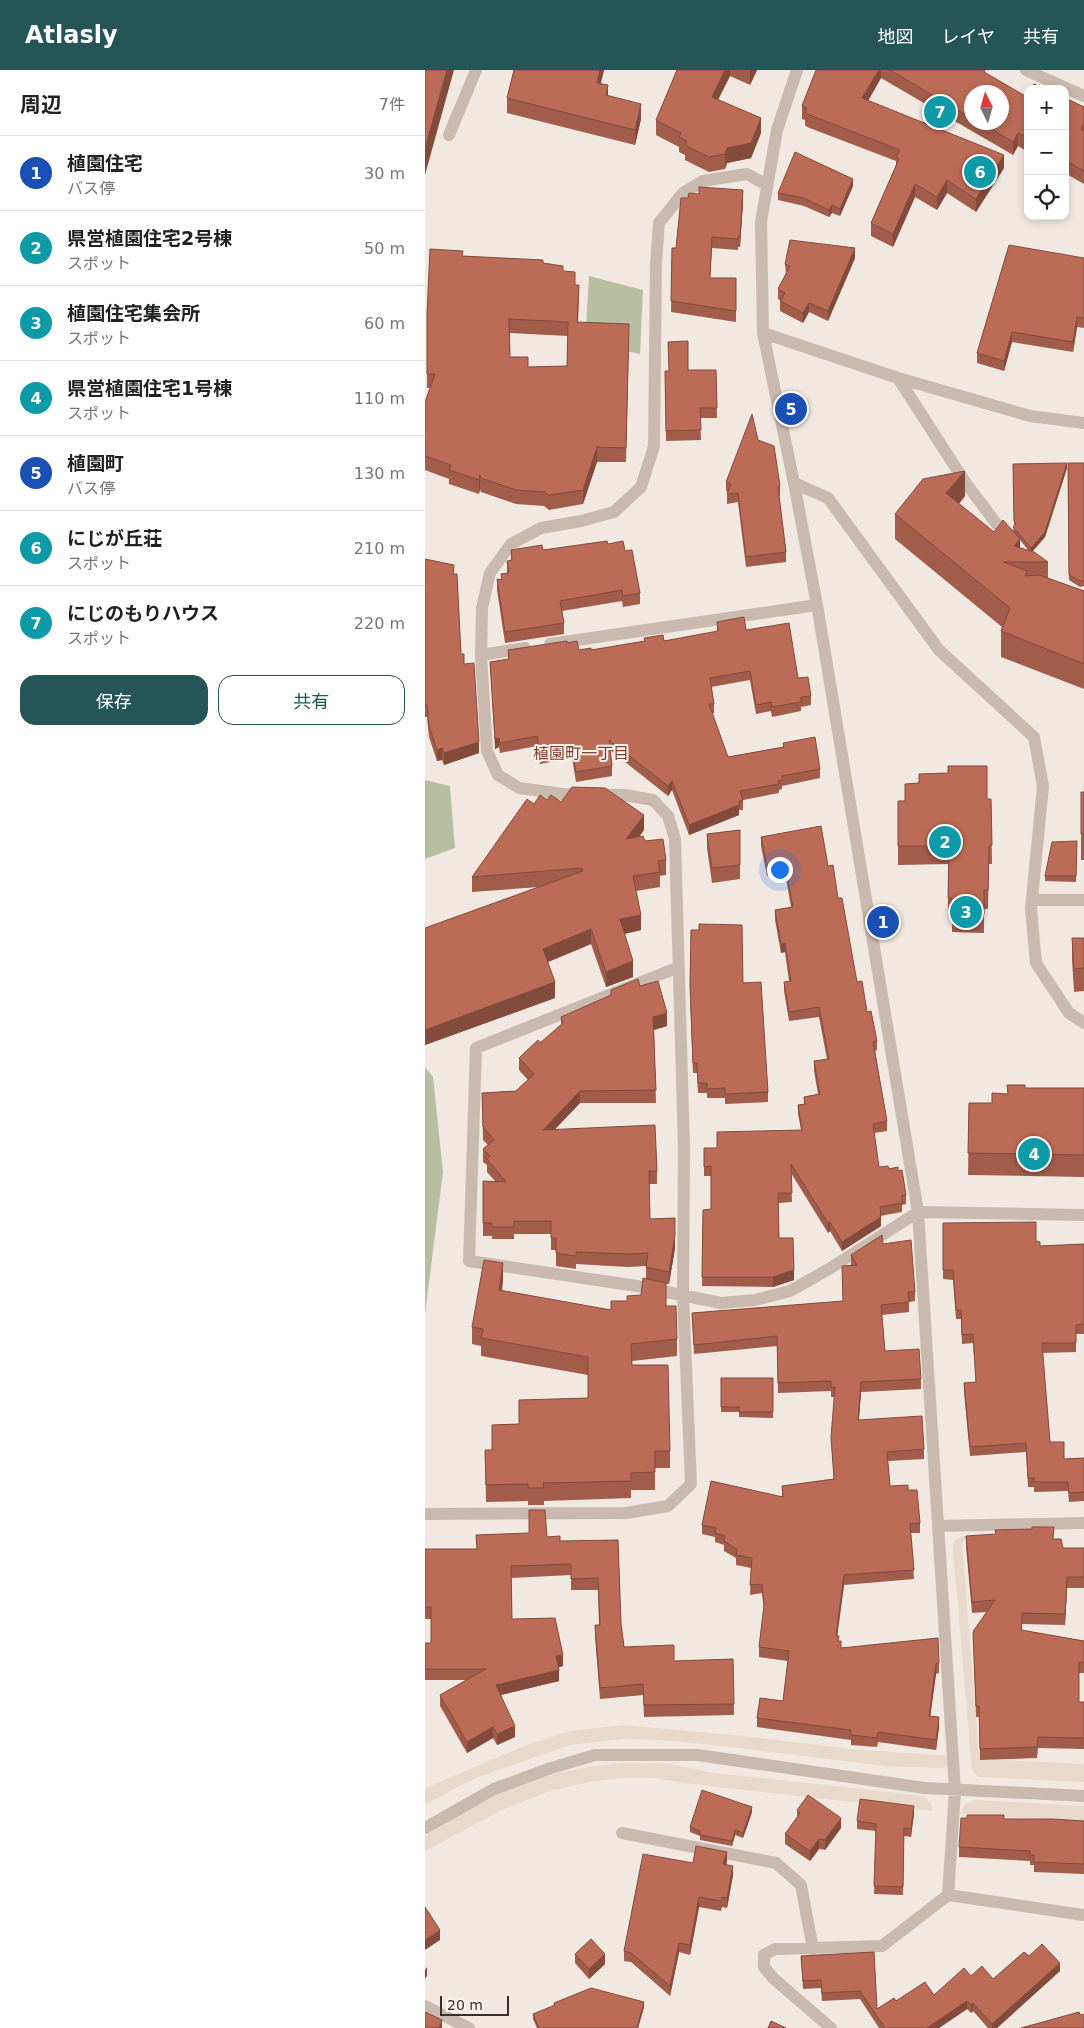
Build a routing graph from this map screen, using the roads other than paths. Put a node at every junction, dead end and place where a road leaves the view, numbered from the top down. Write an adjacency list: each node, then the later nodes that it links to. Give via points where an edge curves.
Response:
1 (476, 70): 5 (street)
2 (797, 70): 6 (street, via 777,130)
3 (1026, 70): 4 (street)
4 (1084, 96)
5 (449, 135)
6 (767, 185): 7 (street, via 761,222); 13 (street, via 747,174 703,181 683,193 659,223 654,446 641,487 614,512 541,528 511,544 490,573 481,608)
7 (763, 333): 8 (street); 10 (street)
8 (898, 378): 9 (street, via 1030,416); 11 (street, via 965,482)
9 (1084, 423)
10 (794, 483): 12 (street); 14 (street, via 827,498 939,650 1034,737 1043,786)
11 (1013, 545)
12 (817, 604): 13 (street); 18 (street)
13 (481, 655): 16 (street, via 487,751 498,774 519,788 653,800 668,816 675,839)
14 (1032, 900): 15 (street); 17 (street, via 1036,963 1069,1013)
15 (1084, 900)
16 (679, 967): 20 (street, via 685,1149); 20 (street, via 476,1048 469,1261)
17 (1084, 1023)
18 (918, 1212): 19 (street); 20 (street, via 790,1291 755,1300 721,1303); 23 (street)
19 (1084, 1215)
20 (683, 1296): 21 (street, via 691,1484 668,1506 626,1513)
21 (425, 1514)
22 (1084, 1523): 23 (street)
23 (938, 1526): 24 (street)
24 (955, 1791): 25 (street); 26 (street, via 698,1755 595,1755 494,1789); 28 (street)
25 (1084, 1796)
26 (425, 1828)
27 (622, 1833): 30 (street, via 776,1863 801,1886)
28 (948, 1895): 29 (street); 30 (street, via 882,1946)
29 (1084, 1915)
30 (813, 1949): 33 (street, via 775,1949 764,1955 764,1967)
31 (425, 2006): 32 (street)
32 (469, 2028)
33 (831, 2028)

